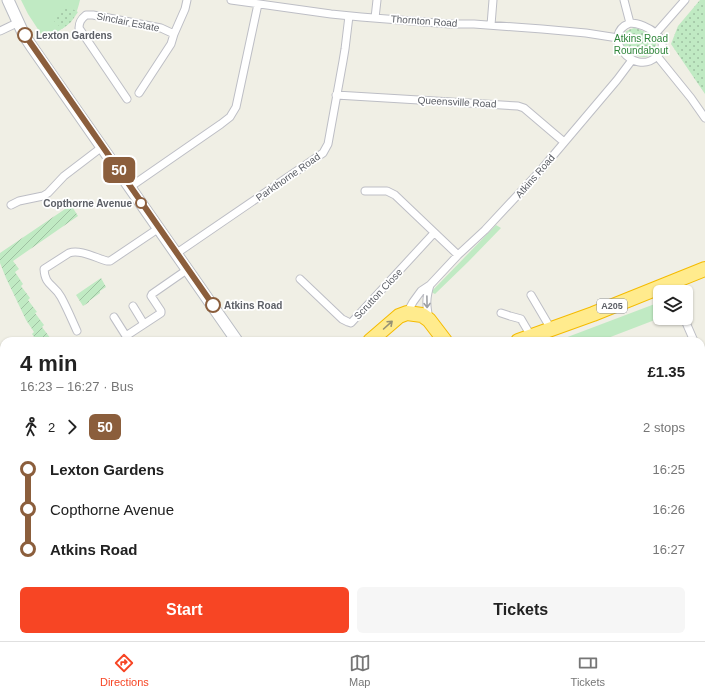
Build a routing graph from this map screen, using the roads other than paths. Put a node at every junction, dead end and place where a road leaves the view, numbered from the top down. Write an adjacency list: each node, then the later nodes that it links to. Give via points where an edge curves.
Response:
1 (8, 0): 11 (main road)
2 (187, 0): 16 (street, Sinclair Estate)
3 (231, 0): 8 (street, Thornton Road)
4 (377, 0): 10 (street)
5 (493, 0): 13 (street)
6 (624, 0): 12 (street)
7 (685, 0): 15 (street)
8 (258, 4): 9 (street, Thornton Road); 26 (street, via 236,107 230,117)
9 (349, 16): 10 (street, Thornton Road); 21 (street, Parkthorne Road, via 346,49)
10 (375, 18): 13 (street, Thornton Road)
11 (18, 22): 14 (street); 25 (main road, via 32,47)
12 (630, 23): 15 (street, via 652,29); 17 (street, via 621,28)
13 (491, 25): 17 (street, Thornton Road)
14 (0, 31)
15 (656, 33): 18 (street, via 662,42 661,51)
16 (174, 34): 20 (street, Sinclair Estate, via 171,44); 22 (street, Sinclair Estate, via 162,28 93,15 86,15 81,19 78,28)
17 (618, 38): 19 (street, via 618,43)
18 (657, 56): 19 (street, via 642,62); 23 (street)
19 (632, 60): 24 (street, Atkins Road)
20 (139, 93)
21 (336, 96): 24 (street, Queensville Road, via 518,106 524,108); 31 (street, Parkthorne Road, via 328,144 323,153)
22 (127, 99)
23 (705, 118)
24 (564, 142): 32 (street, Atkins Road, via 503,212)
25 (102, 147): 26 (main road); 28 (street, via 60,179 48,193)
26 (130, 187): 29 (main road)
27 (365, 191): 30 (street, via 392,193)
28 (11, 205)
29 (159, 228): 31 (main road); 48 (street, via 110,261 72,252 44,269 44,277 60,295)
30 (434, 233): 32 (street); 35 (street, Scrutton Close, via 351,323 342,319)
31 (177, 254): 33 (main road)
32 (458, 256): 36 (street, Atkins Road)
33 (188, 269): 45 (street, via 152,294 161,313); 50 (main road)
34 (705, 269): 37 (highway, A205)
35 (300, 279)
36 (430, 285): 41 (street, Atkins Road, via 421,291); 44 (street, one-way to 44, via 426,303)
37 (676, 285)
38 (653, 294): 47 (highway, A205)
39 (531, 295): 47 (street)
40 (132, 306): 45 (street)
41 (407, 313): 44 (highway, via 422,315); 51 (highway, Atkins Road, one-way to 41, via 399,316)
42 (501, 313): 49 (street, via 521,319)
43 (114, 317): 45 (street, via 126,336)
44 (429, 320): 52 (highway)
45 (144, 324)
46 (687, 325): 53 (street)
47 (551, 329): 49 (highway, A205)
48 (77, 331)
49 (531, 336)
50 (234, 337)
51 (375, 337)
52 (442, 337)
53 (692, 337)

